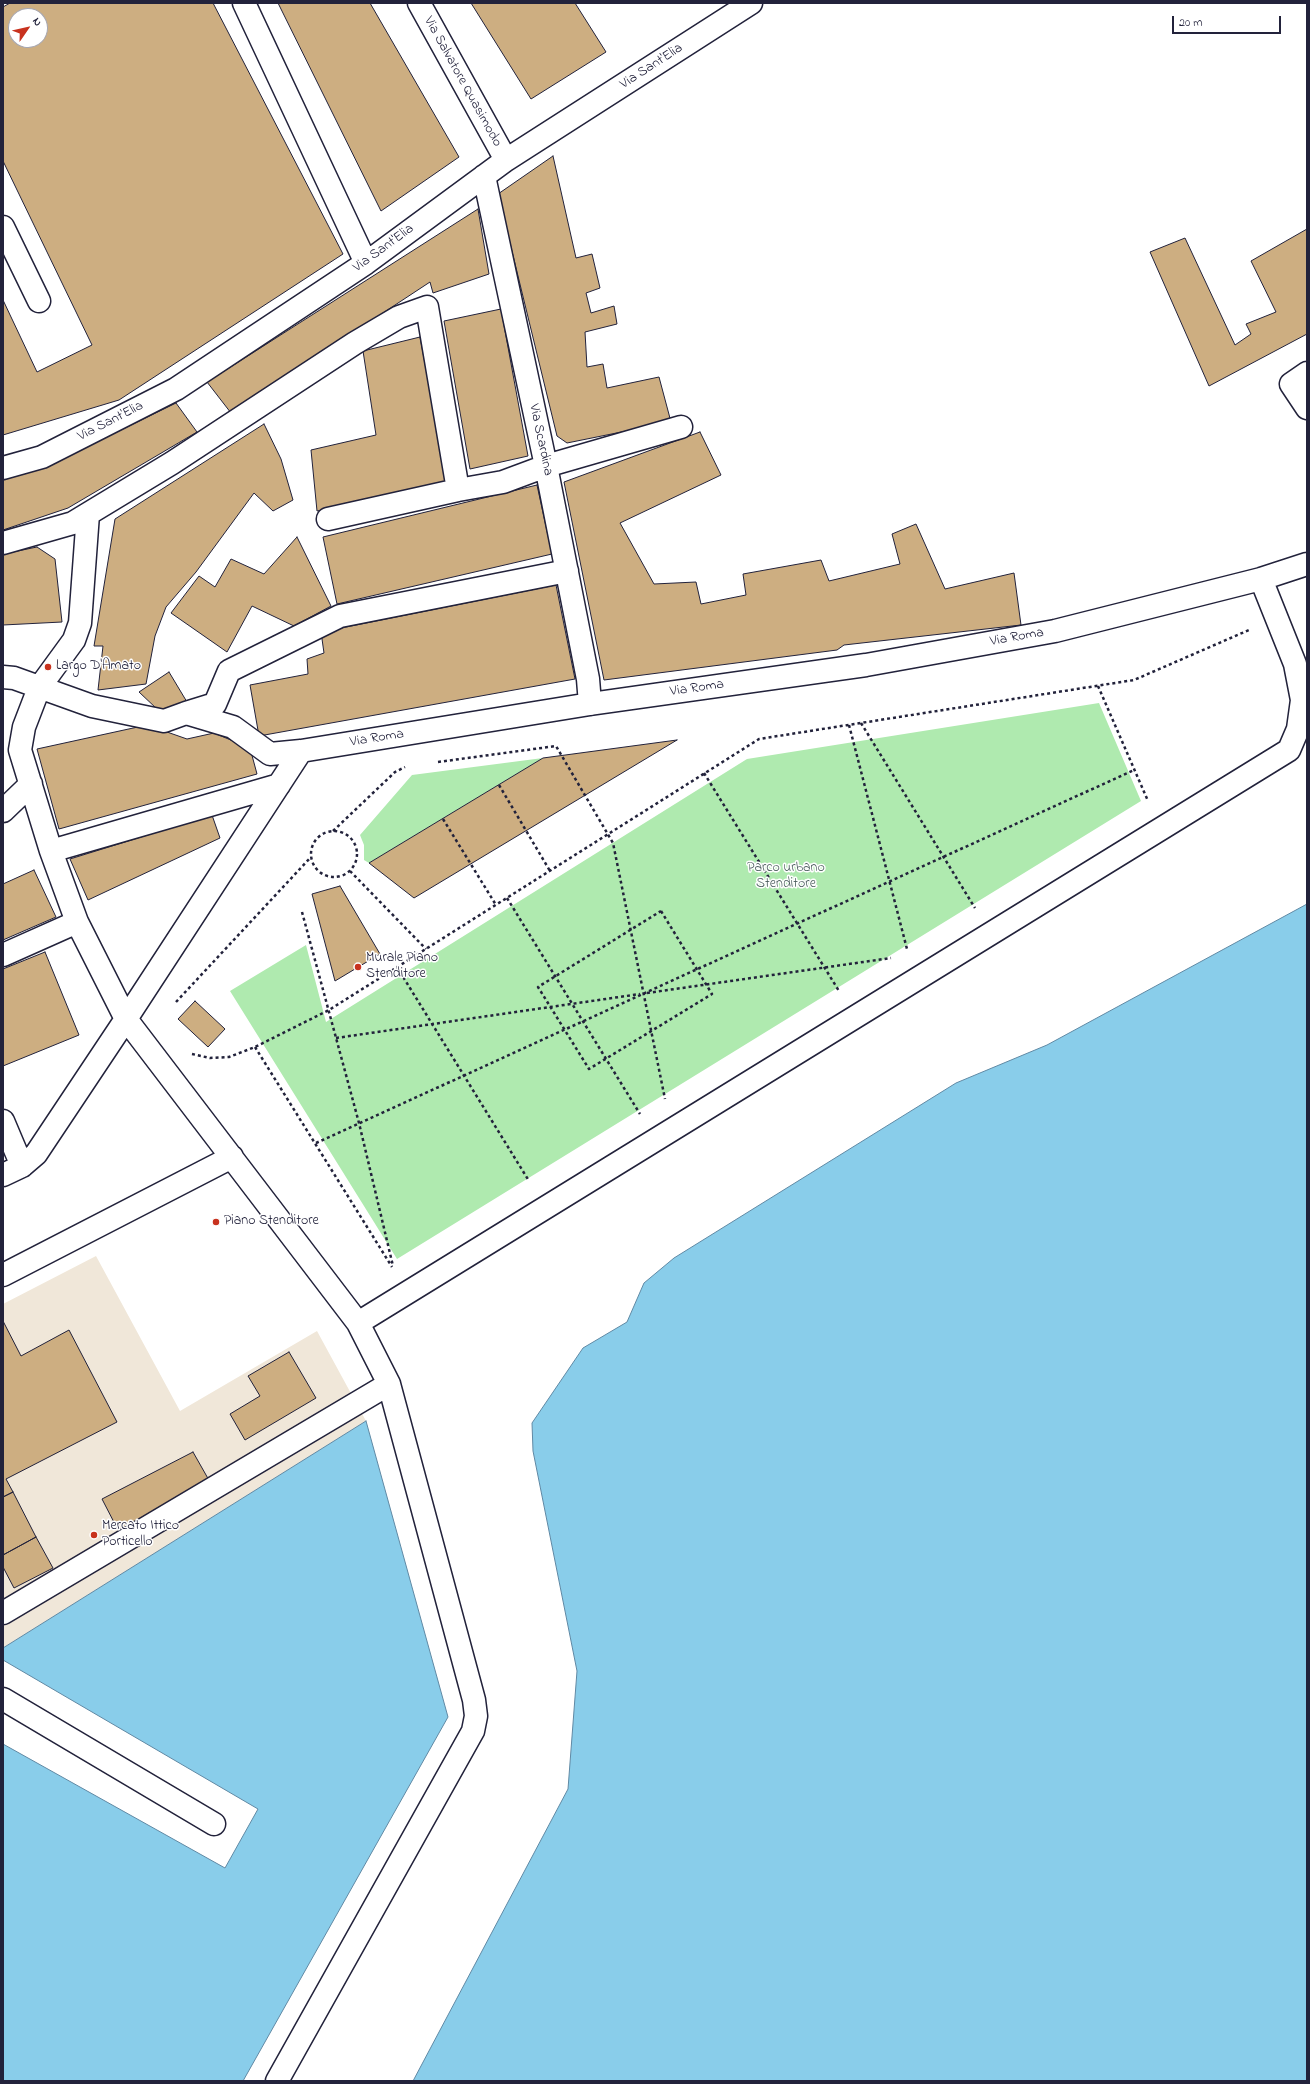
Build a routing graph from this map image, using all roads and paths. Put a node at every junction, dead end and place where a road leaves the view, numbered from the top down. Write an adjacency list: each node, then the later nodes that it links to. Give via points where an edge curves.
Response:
1 (244, 3): 7 (street)
2 (419, 3): 4 (street, Via Salvatore Quasimodo)
3 (751, 3): 4 (street, Via Sant'Elia)
4 (506, 160): 5 (street, Via Sant'Elia)
5 (484, 176): 7 (street, Via Sant'Elia); 12 (street, Via Scardina)
6 (3, 228): 8 (street)
7 (366, 263): 13 (street, Via Sant'Elia, via 176,389 42,457)
8 (40, 302)
9 (1307, 373): 10 (street, via 1291,384)
10 (1307, 408)
11 (681, 427): 12 (street)
12 (546, 466): 14 (street, via 503,482); 19 (street, Via Scardina)
13 (3, 468)
14 (458, 490): 15 (street, via 427,308 400,317 355,343 172,463); 16 (street)
15 (88, 514): 17 (street, via 73,523); 24 (street, via 80,623 74,640)
16 (328, 519)
17 (3, 543)
18 (1307, 564): 20 (street, Via Roma)
19 (567, 571): 25 (street, Via Scardina, via 588,679); 26 (street, via 340,616 229,671 216,704)
20 (1261, 579): 21 (street); 25 (street, Via Roma, via 1055,631 866,666)
21 (1277, 618): 23 (path, via 1134,680); 69 (street, via 1295,664 1302,700 1298,729 1288,750)
22 (3, 677): 24 (street, via 14,678)
23 (1098, 686): 27 (path); 32 (path)
24 (39, 688): 26 (street, via 92,706 164,721); 34 (street, via 24,727 20,750)
25 (590, 704): 29 (street, Via Roma)
26 (186, 714): 29 (street, Via Roma, via 233,727 270,754)
27 (861, 723): 28 (path); 44 (path)
28 (849, 724): 33 (path, via 759,739); 47 (path)
29 (300, 751): 35 (street)
30 (430, 763): 41 (path, via 556,746)
31 (409, 766): 40 (path, via 396,772)
32 (1134, 770): 37 (path); 44 (path)
33 (704, 773): 41 (path); 53 (path)
34 (31, 784): 38 (street); 42 (street)
35 (279, 785): 42 (street); 70 (street)
36 (499, 785): 46 (path)
37 (1150, 807)
38 (3, 811)
39 (443, 819): 49 (path)
40 (334, 831): 43 (path, via 319,836 311,849); 45 (path, via 348,835 356,848 356,863)
41 (608, 834): 46 (path); 54 (path, via 613,843)
42 (51, 851): 52 (street)
43 (311, 857): 45 (path, via 317,871 331,878); 66 (path)
44 (944, 857): 47 (path); 51 (path)
45 (350, 871): 55 (path)
46 (550, 871): 48 (path)
47 (889, 882): 53 (path); 57 (path)
48 (507, 898): 49 (path); 62 (path)
49 (496, 905): 55 (path)
50 (302, 912): 68 (path)
51 (978, 912)
52 (77, 922): 56 (street); 70 (street)
53 (797, 924): 60 (path); 61 (path)
54 (631, 930): 61 (path, via 661,911); 62 (path); 64 (path)
55 (426, 949): 59 (path)
56 (3, 955)
57 (909, 955)
58 (894, 957): 60 (path)
59 (397, 967): 68 (path); 72 (path)
60 (824, 967): 63 (path); 69 (path)
61 (696, 969): 63 (path); 64 (path)
62 (555, 976): 65 (path); 67 (path, via 538,987)
63 (706, 985): 64 (path); 74 (path, via 712,994)
64 (644, 993): 65 (path); 71 (path); 74 (path)
65 (572, 1004): 67 (path); 71 (path)
66 (172, 1006)
67 (551, 1007): 72 (path); 73 (path)
68 (329, 1010): 75 (path); 76 (path)
69 (855, 1017): 89 (street)
70 (126, 1019): 85 (street); 86 (street, via 36,1154)
71 (582, 1021): 73 (path); 78 (path)
72 (433, 1024): 75 (path); 79 (path)
73 (565, 1029): 78 (path, via 589,1070); 79 (path)
74 (651, 1031): 78 (path); 80 (path)
75 (336, 1038): 83 (path)
76 (255, 1046): 77 (path, via 229,1057 210,1058); 84 (path)
77 (186, 1052)
78 (606, 1059): 81 (path)
79 (464, 1075): 83 (path); 87 (path)
80 (666, 1104)
81 (642, 1118)
82 (3, 1121): 86 (street)
83 (359, 1123): 84 (path); 84 (path, via 394,1270)
84 (316, 1143)
85 (232, 1157): 88 (street); 89 (street)
86 (12, 1170)
87 (532, 1186)
88 (3, 1275)
89 (358, 1323): 90 (street)
90 (390, 1384): 91 (street); 94 (street, via 474,1700 476,1716 473,1731)
91 (3, 1613)
92 (3, 1699): 93 (street)
93 (214, 1824)
94 (277, 2081)

